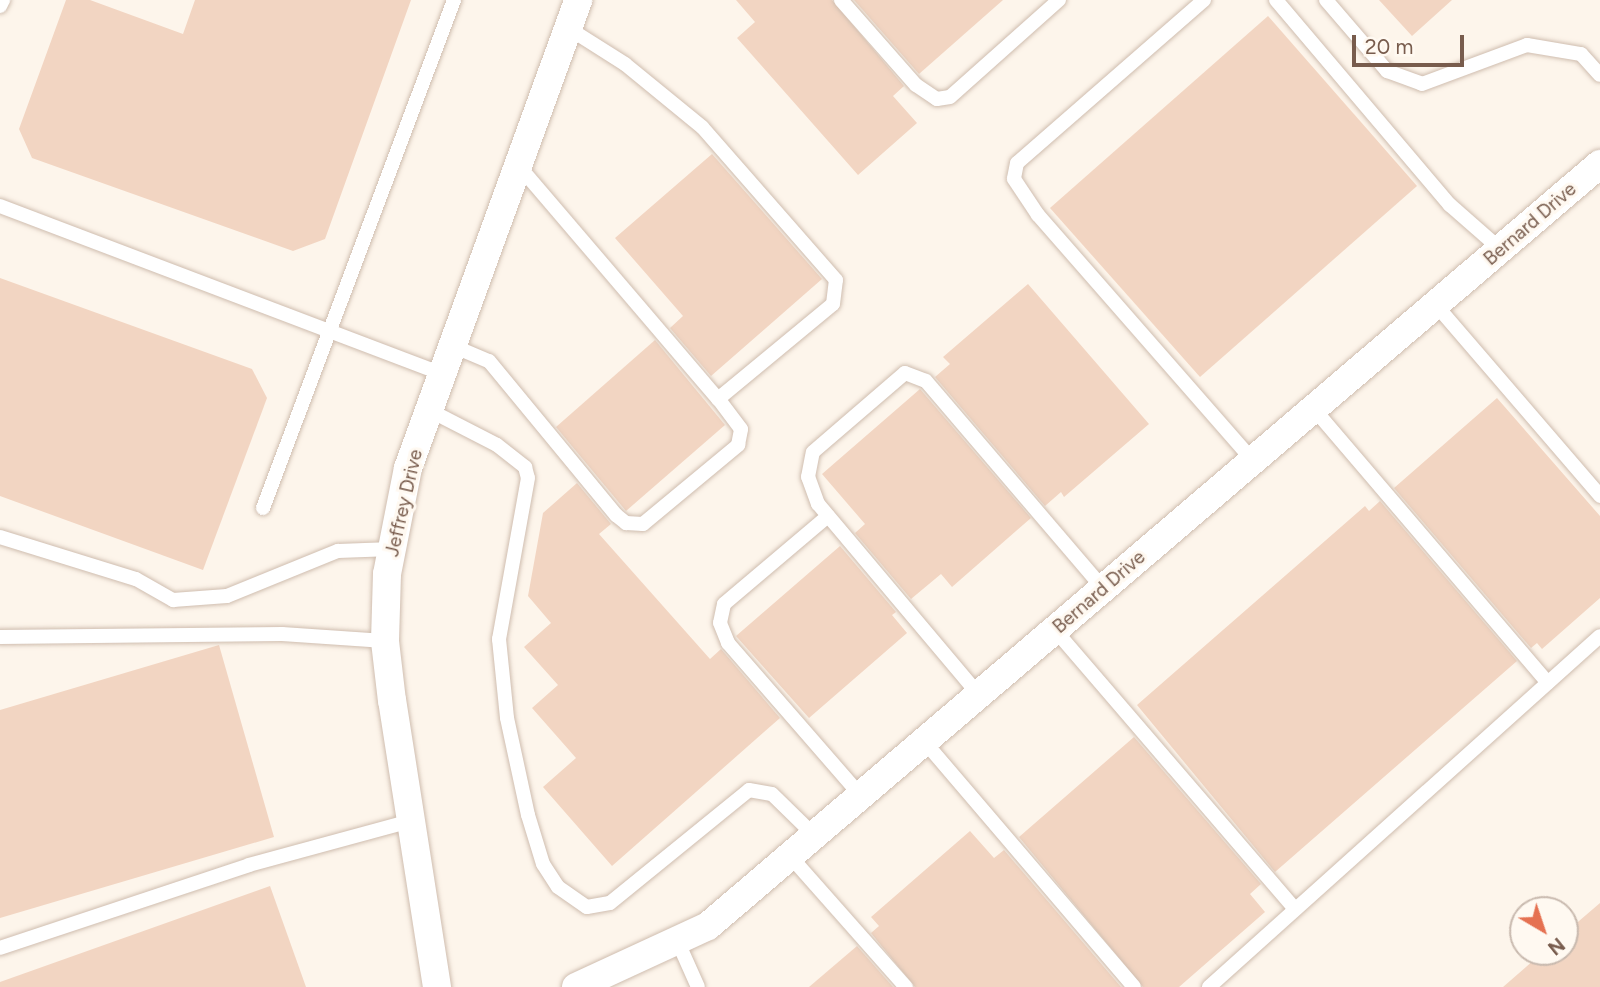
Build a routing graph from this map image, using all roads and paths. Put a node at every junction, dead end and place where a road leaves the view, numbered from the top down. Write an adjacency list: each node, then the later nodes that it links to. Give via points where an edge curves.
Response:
1 (3, 0): 9 (lane)
2 (454, 0): 17 (lane)
3 (578, 0): 10 (street, Jeffrey Drive)
4 (841, 0): 5 (lane, via 916,86 937,99 950,97)
5 (1059, 0)
6 (1204, 0): 23 (lane, via 1017,163 1013,178 1038,215)
7 (1276, 0): 15 (lane, via 1450,205)
8 (1326, 0): 11 (lane, via 1387,71 1422,84 1527,46 1581,54)
9 (0, 6)
10 (568, 28): 13 (street, Jeffrey Drive); 20 (lane, via 625,64 702,127 836,280 833,304)
11 (1600, 75)
12 (1600, 164): 15 (street, Bernard Drive)
13 (519, 166): 18 (street, Jeffrey Drive); 20 (lane)
14 (0, 206): 17 (lane)
15 (1500, 250): 16 (street, Bernard Drive)
16 (1436, 305): 21 (street, Bernard Drive); 24 (lane)
17 (332, 332): 19 (lane); 25 (lane)
18 (453, 346): 19 (street, Jeffrey Drive); 20 (lane, via 489,361 529,414 626,523 643,524 738,445 741,429)
19 (443, 374): 22 (street, Jeffrey Drive)
20 (718, 399)
21 (1314, 409): 23 (street, Bernard Drive); 34 (lane)
22 (429, 410): 28 (street, Jeffrey Drive, via 408,468); 39 (lane, via 497,445 525,467 527,488 516,528 499,639 507,718 543,864 568,898 587,907 610,904 748,790 772,794)
23 (1253, 461): 29 (street, Bernard Drive)
24 (1600, 496)
25 (263, 508)
26 (828, 516): 29 (lane, via 808,477 813,452 905,373 926,381); 35 (lane); 37 (lane, via 724,604 720,623 728,643)
27 (0, 537): 28 (lane, via 136,579 173,600 227,596 338,551)
28 (392, 549): 33 (street, Jeffrey Drive)
29 (1103, 588): 30 (street, Bernard Drive)
30 (1055, 630): 35 (street, Bernard Drive); 41 (lane)
31 (1600, 636): 34 (lane)
32 (0, 637): 33 (lane, via 269,634)
33 (385, 641): 38 (street, Jeffrey Drive)
34 (1548, 683): 41 (lane)
35 (979, 695): 36 (street, Bernard Drive)
36 (924, 741): 37 (street, Bernard Drive); 48 (lane)
37 (861, 796): 39 (street, Bernard Drive)
38 (411, 821): 43 (lane, via 249,865); 44 (street, Jeffrey Drive)
39 (814, 835): 40 (street, Bernard Drive)
40 (790, 856): 42 (street, Bernard Drive, via 708,926); 47 (lane)
41 (1295, 909): 49 (lane)
42 (677, 940): 45 (street, Bernard Drive); 46 (lane)
43 (0, 948)
44 (437, 987)
45 (576, 987)
46 (698, 987)
47 (906, 987)
48 (1134, 987)
49 (1209, 987)

